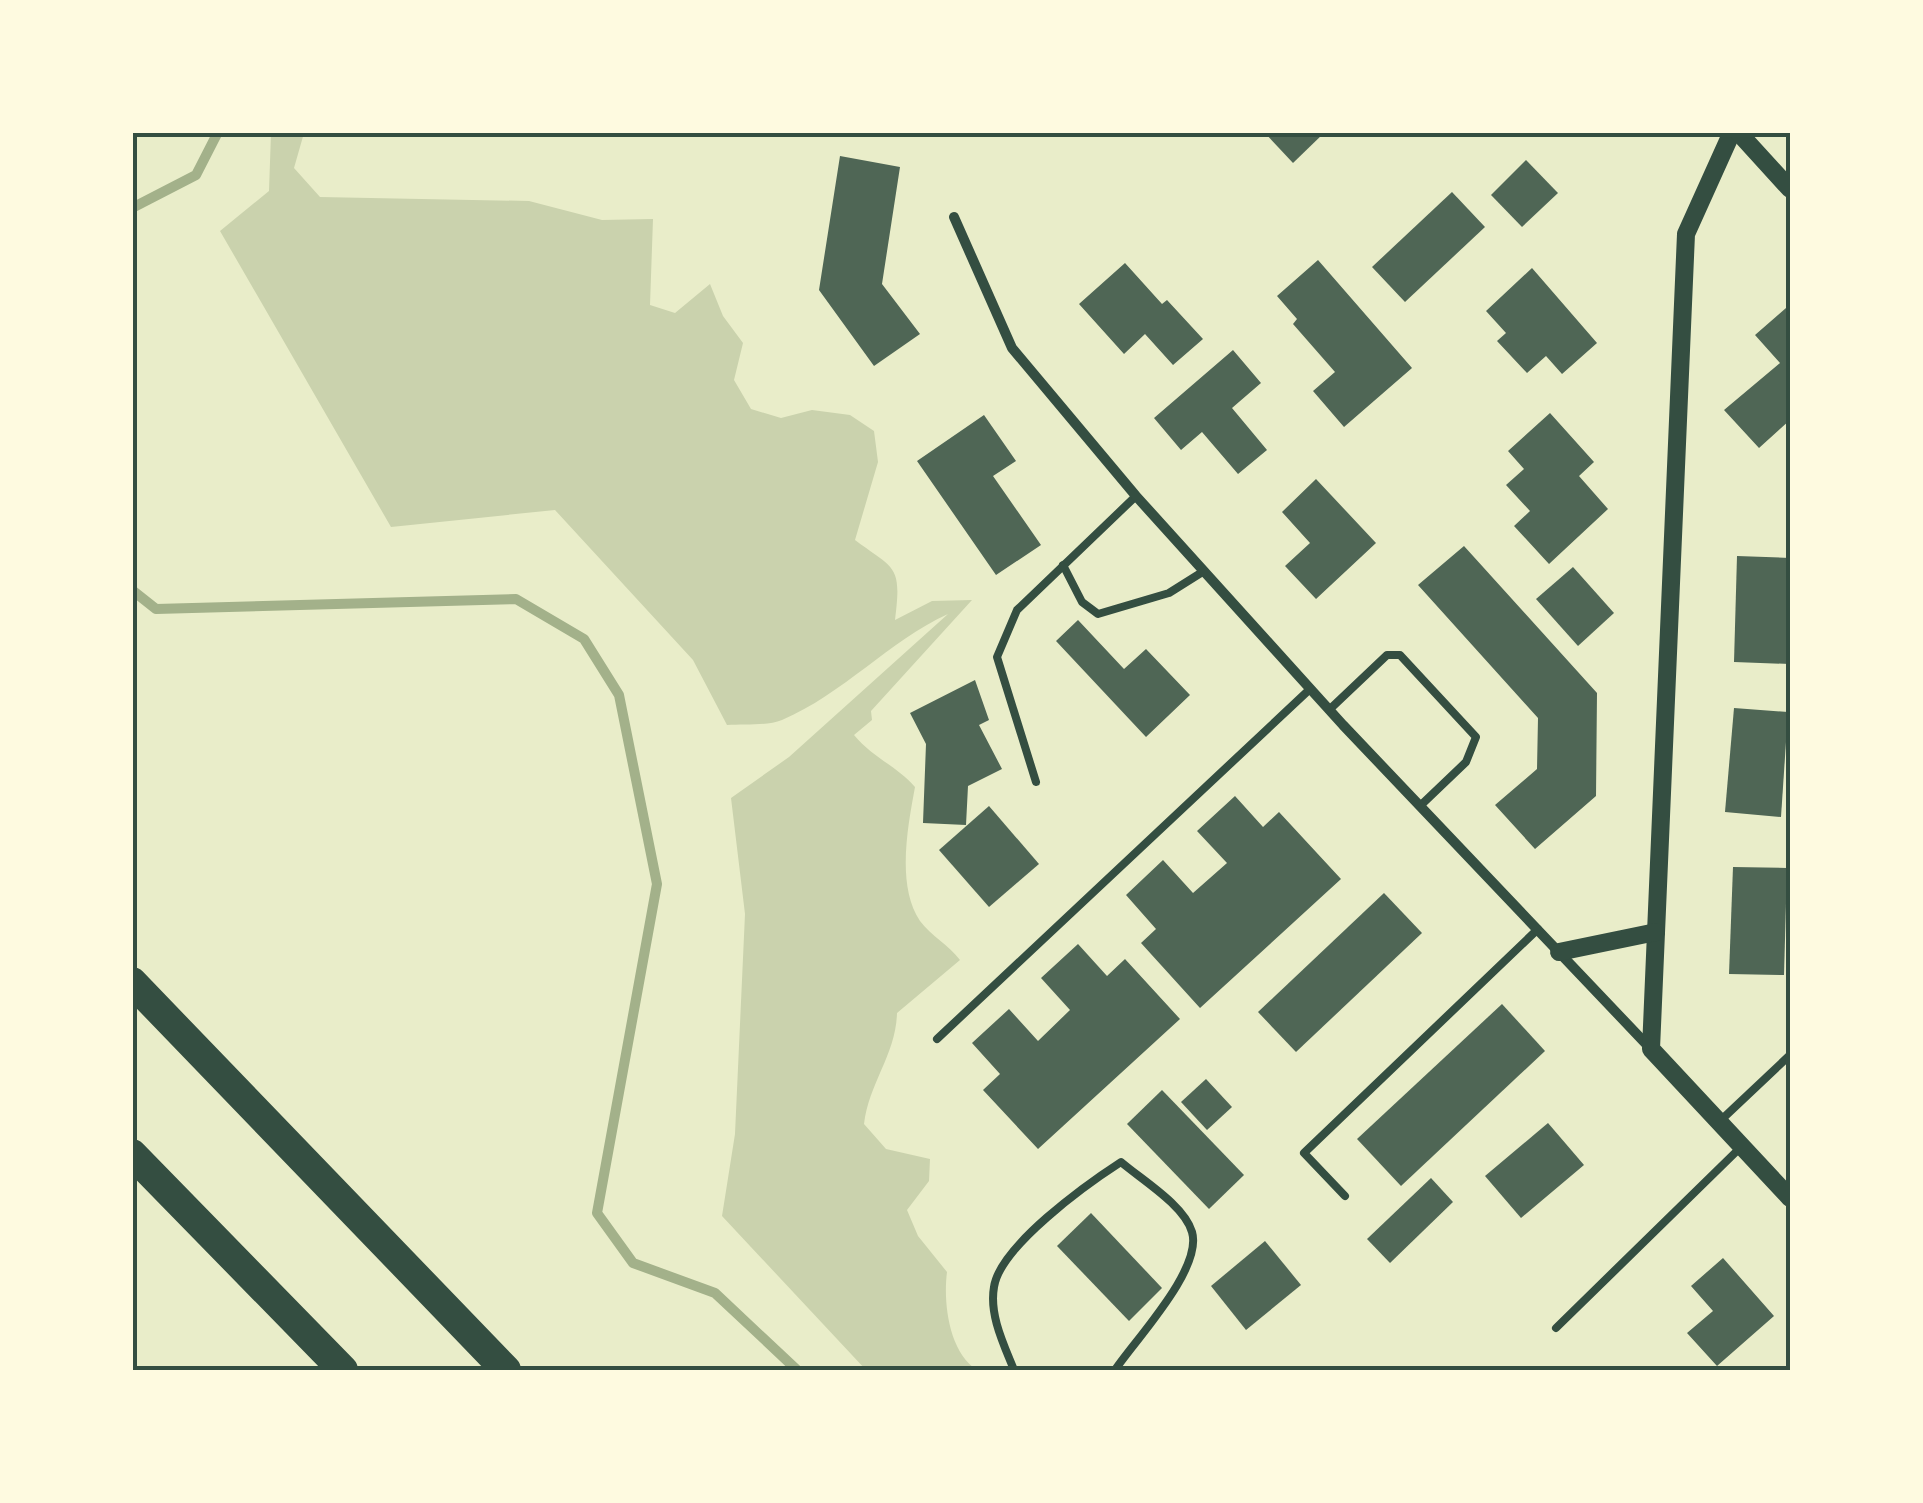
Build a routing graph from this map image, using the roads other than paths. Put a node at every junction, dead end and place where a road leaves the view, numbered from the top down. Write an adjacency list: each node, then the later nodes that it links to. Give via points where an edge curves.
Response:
1 (1735, 132): 2 (street); 12 (street, via 1686,234)
2 (1788, 182)
3 (954, 218): 4 (street, via 1012,348)
4 (1136, 496): 5 (lane); 6 (street)
5 (1063, 565): 6 (lane, via 1082,602 1098,614 1170,592); 9 (lane, via 1018,610 997,658)
6 (1204, 571): 7 (street)
7 (1310, 689): 8 (street); 15 (lane)
8 (1329, 710): 10 (street); 10 (lane, via 1387,655 1400,656 1476,737 1466,762)
9 (1036, 782)
10 (1420, 806): 11 (street)
11 (1538, 930): 13 (street); 21 (lane, via 1304,1153)
12 (1656, 932): 13 (street); 16 (street)
13 (1558, 952): 16 (street)
14 (132, 982): 25 (highway)
15 (937, 1039)
16 (1651, 1049): 18 (street)
17 (1790, 1055): 18 (lane)
18 (1719, 1122): 19 (street)
19 (1742, 1146): 22 (street); 23 (lane)
20 (132, 1154): 24 (highway)
21 (1344, 1196)
22 (1790, 1198)
23 (1556, 1328)
24 (342, 1370)
25 (506, 1370)
26 (1014, 1370): 27 (lane, via 997,1325 994,1285 1018,1248 1070,1194 1121,1162 1192,1230 1193,1252 1164,1305)
27 (1114, 1370)

